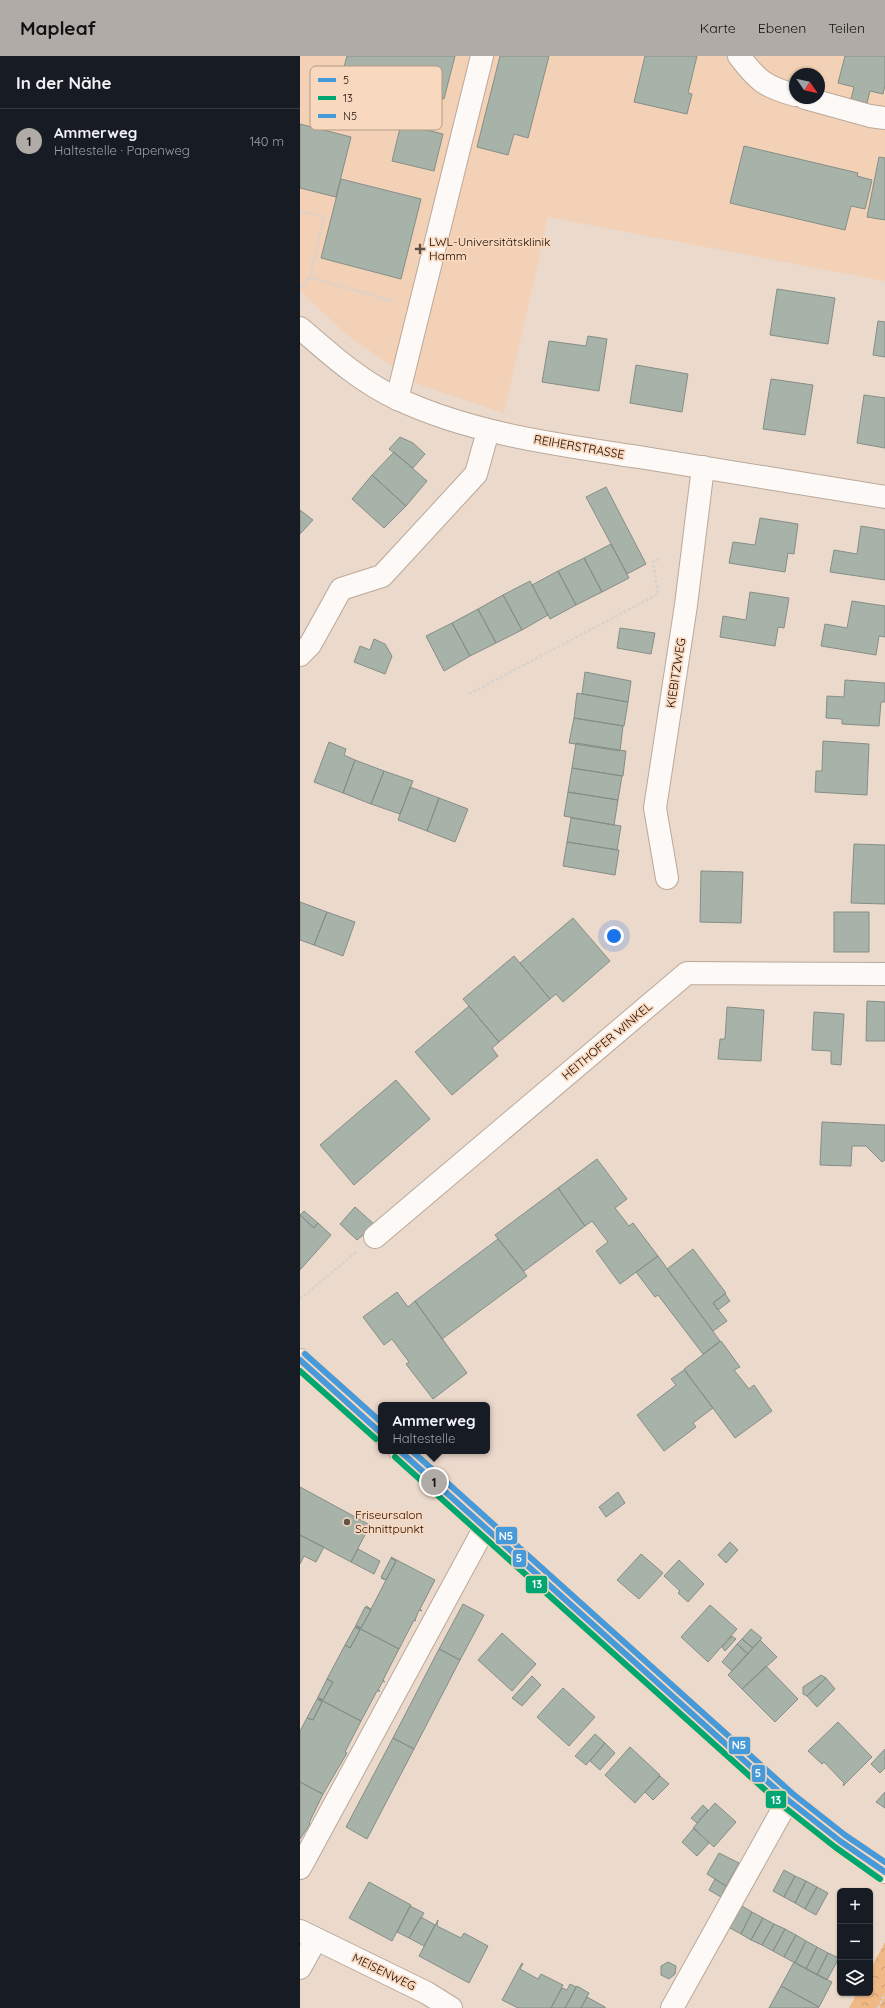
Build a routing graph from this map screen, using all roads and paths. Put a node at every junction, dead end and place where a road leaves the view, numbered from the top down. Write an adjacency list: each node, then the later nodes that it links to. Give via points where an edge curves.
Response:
1 (482, 56): 9 (street)
2 (738, 56): 3 (street, via 755,77)
3 (789, 93)
4 (825, 104): 5 (street)
5 (885, 118)
6 (300, 211): 7 (path, via 324,217)
7 (310, 277): 8 (path); 9 (path)
8 (300, 288)
9 (419, 310): 11 (street)
10 (300, 328): 11 (street, REIHERSTRASSE, via 369,383)
11 (397, 398): 12 (street, REIHERSTRASSE, via 439,417)
12 (488, 431): 13 (street, REIHERSTRASSE); 16 (street, via 476,474 382,576 341,589 310,645)
13 (702, 467): 14 (street, REIHERSTRASSE); 18 (street, KIEBITZWEG, via 686,605 655,808)
14 (885, 497)
15 (660, 558): 17 (path, via 653,562 658,594)
16 (300, 656)
17 (469, 694)
18 (667, 878)
19 (885, 974): 20 (street, HEITHOFER WINKEL, via 687,973)
20 (375, 1237): 21 (path)
21 (300, 1299)
22 (300, 1360): 23 (street)
23 (378, 1430)
24 (403, 1454): 25 (street)
25 (485, 1527): 26 (street); 27 (street)
26 (788, 1800): 28 (street); 33 (street)
27 (300, 1868)
28 (885, 1872)
29 (308, 1935): 30 (street); 32 (street, MEISENWEG, via 427,1993)
30 (300, 1968)
31 (885, 1994): 34 (path)
32 (451, 2008)
33 (672, 2008)
34 (878, 2008)

